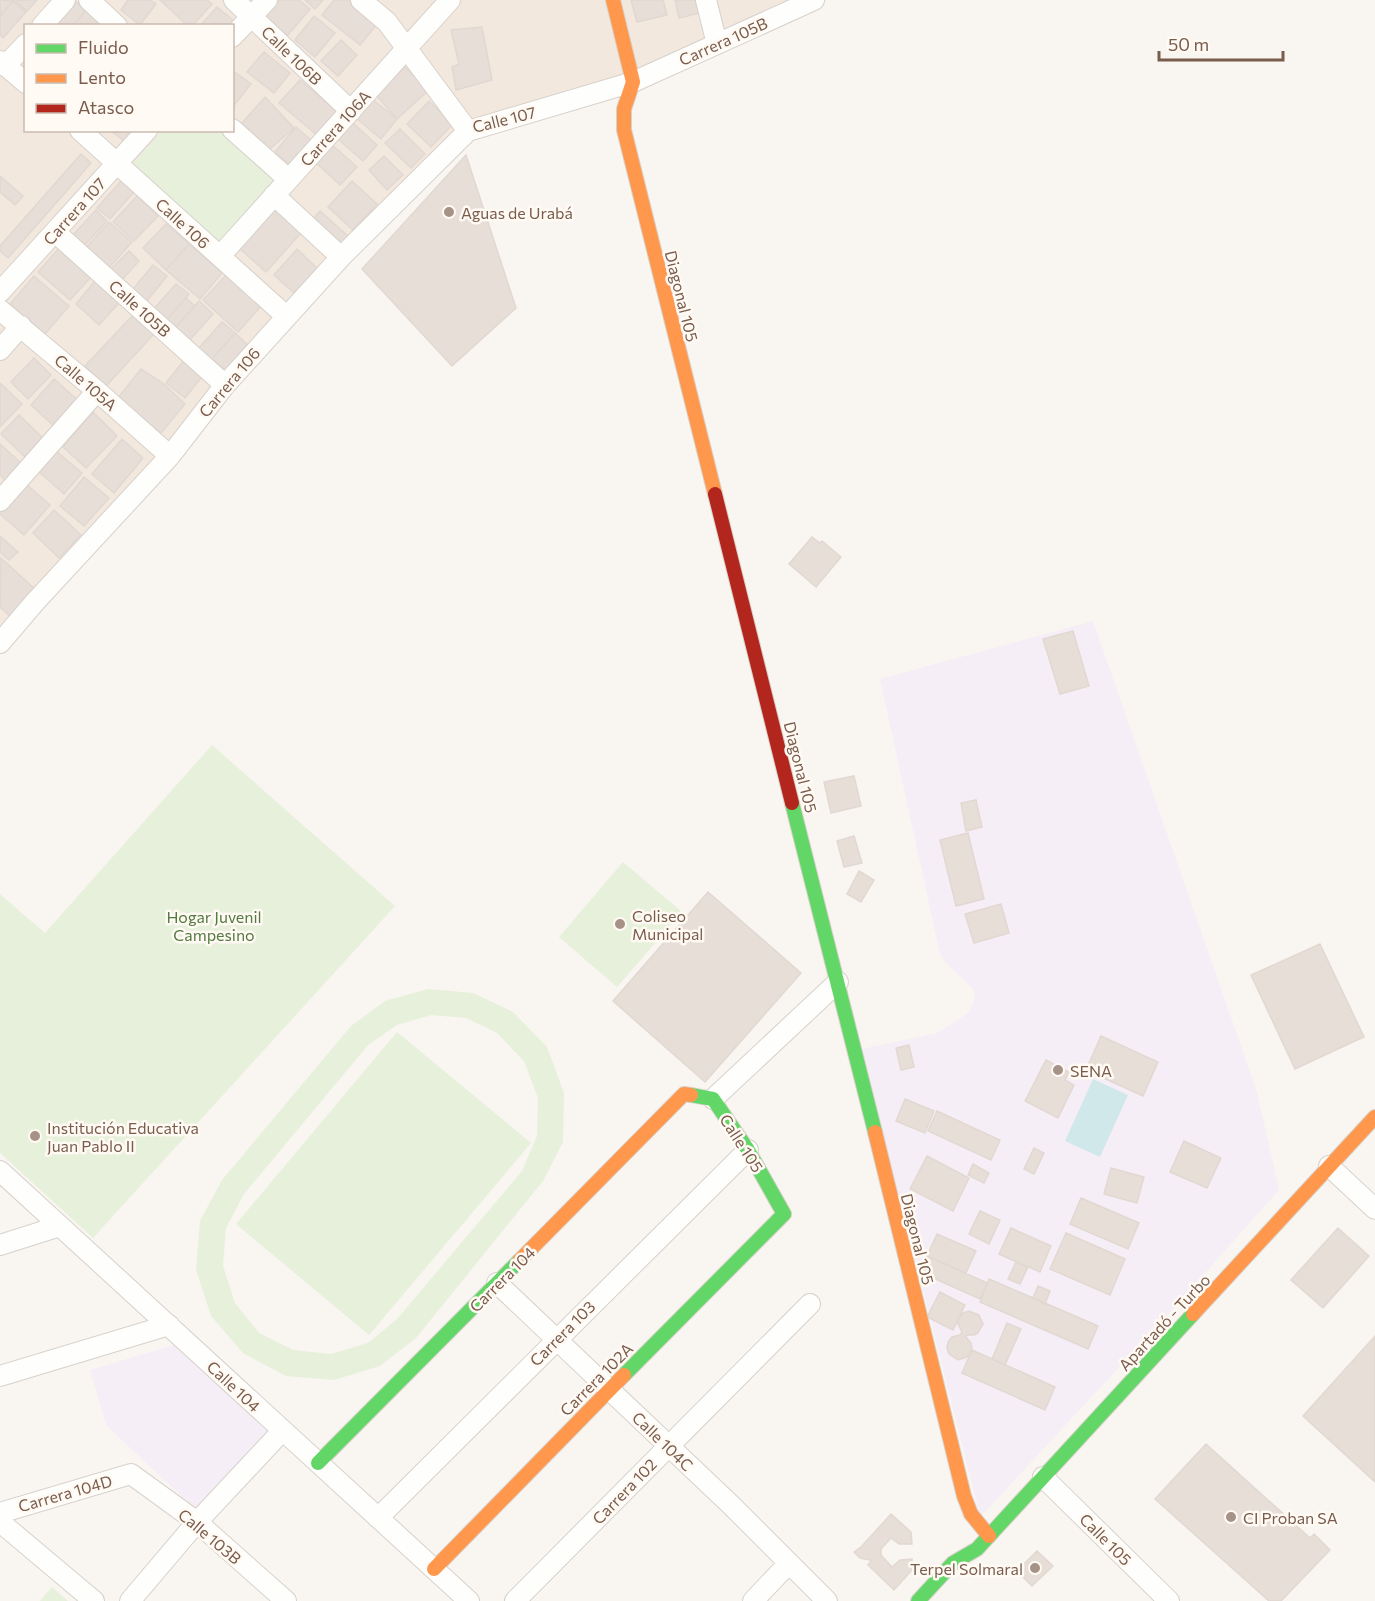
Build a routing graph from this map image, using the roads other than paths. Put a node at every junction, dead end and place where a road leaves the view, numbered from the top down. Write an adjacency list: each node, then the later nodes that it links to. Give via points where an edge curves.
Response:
1 (65, 0): 11 (street)
2 (89, 0): 12 (street)
3 (234, 0): 10 (street, Calle 106B)
4 (267, 0): 10 (street)
5 (362, 0): 16 (street, Calle 107, via 387,22)
6 (450, 0): 16 (street, Carrera 106A)
7 (613, 0): 19 (street)
8 (706, 0): 14 (street)
9 (807, 1): 14 (street, Carrera 105B)
10 (252, 16): 13 (street); 20 (street, Calle 106B)
11 (44, 24)
12 (115, 24)
13 (234, 35)
14 (717, 44): 19 (street, Carrera 105B)
15 (24, 46): 17 (street)
16 (407, 48): 20 (street, Carrera 106A); 22 (street, Calle 107)
17 (3, 64): 18 (street)
18 (24, 82)
19 (633, 82): 22 (street, Calle 107); 41 (street, Diagonal 105, via 624,110 624,130)
20 (351, 111): 26 (street, Carrera 106A)
21 (234, 131): 26 (street)
22 (468, 131): 30 (street, Carrera 106)
23 (82, 132): 25 (street, Calle 106)
24 (145, 132): 25 (street, Carrera 107)
25 (117, 163): 28 (street, Carrera 107); 29 (street, Calle 106)
26 (288, 179): 27 (street, Carrera 106A)
27 (274, 195): 29 (street, Carrera 106A); 30 (street)
28 (55, 232): 31 (street, Carrera 107); 36 (street, Calle 105B)
29 (220, 256): 33 (street, Calle 106)
30 (341, 256): 33 (street, Carrera 106)
31 (0, 292)
32 (0, 310): 34 (street, Calle 105A)
33 (286, 316): 36 (street, Carrera 106)
34 (21, 326): 35 (street); 37 (street, Calle 105A)
35 (0, 350)
36 (225, 385): 38 (street, Carrera 106)
37 (97, 391): 38 (street, Calle 105A); 39 (street)
38 (170, 456): 40 (street, Carrera 106)
39 (1, 497)
40 (1, 638)
41 (838, 982): 43 (street); 67 (street, Diagonal 105, via 964,1497 971,1514)
42 (684, 1094): 43 (street, Calle 105); 52 (street, Carrera 104)
43 (713, 1099): 45 (street, Calle 105)
44 (1375, 1117): 46 (street, Apartadó - Turbo)
45 (748, 1150): 49 (street, Calle 105); 55 (street, Carrera 103)
46 (1329, 1166): 48 (street); 62 (street, Apartadó - Turbo)
47 (0, 1171): 50 (street, Calle 104)
48 (1375, 1209)
49 (784, 1214): 57 (street, Carrera 102A)
50 (60, 1226): 51 (street); 54 (street, Calle 104)
51 (0, 1245)
52 (497, 1283): 55 (street, Calle 104C); 60 (street, Carrera 104)
53 (810, 1304): 59 (street, Carrera 102)
54 (168, 1325): 56 (street); 58 (street, Calle 104)
55 (556, 1340): 57 (street, Calle 104C); 64 (street, Carrera 103)
56 (0, 1376)
57 (609, 1389): 59 (street, Calle 104C); 71 (street, Carrera 102A)
58 (283, 1430): 60 (street, Calle 104); 66 (street)
59 (668, 1446): 69 (street, Calle 104C); 76 (street, Carrera 102)
60 (318, 1463): 64 (street, Calle 104)
61 (131, 1474): 63 (street, Carrera 104D); 66 (street, Calle 103B)
62 (1043, 1477): 67 (street, Apartadó - Turbo); 80 (street, Calle 105)
63 (0, 1513)
64 (378, 1518): 71 (street, Calle 104)
65 (0, 1522): 72 (street)
66 (197, 1522): 73 (street); 74 (street, Calle 103B)
67 (989, 1536): 68 (street, Apartadó - Turbo)
68 (977, 1549): 70 (street); 79 (street, via 953,1563)
69 (789, 1563): 77 (street); 78 (street, Calle 104C)
70 (970, 1567)
71 (434, 1569): 75 (street, Calle 104)
72 (94, 1601)
73 (130, 1601)
74 (286, 1601)
75 (469, 1601)
76 (515, 1601)
77 (753, 1601)
78 (827, 1601)
79 (918, 1601)
80 (1169, 1601)

